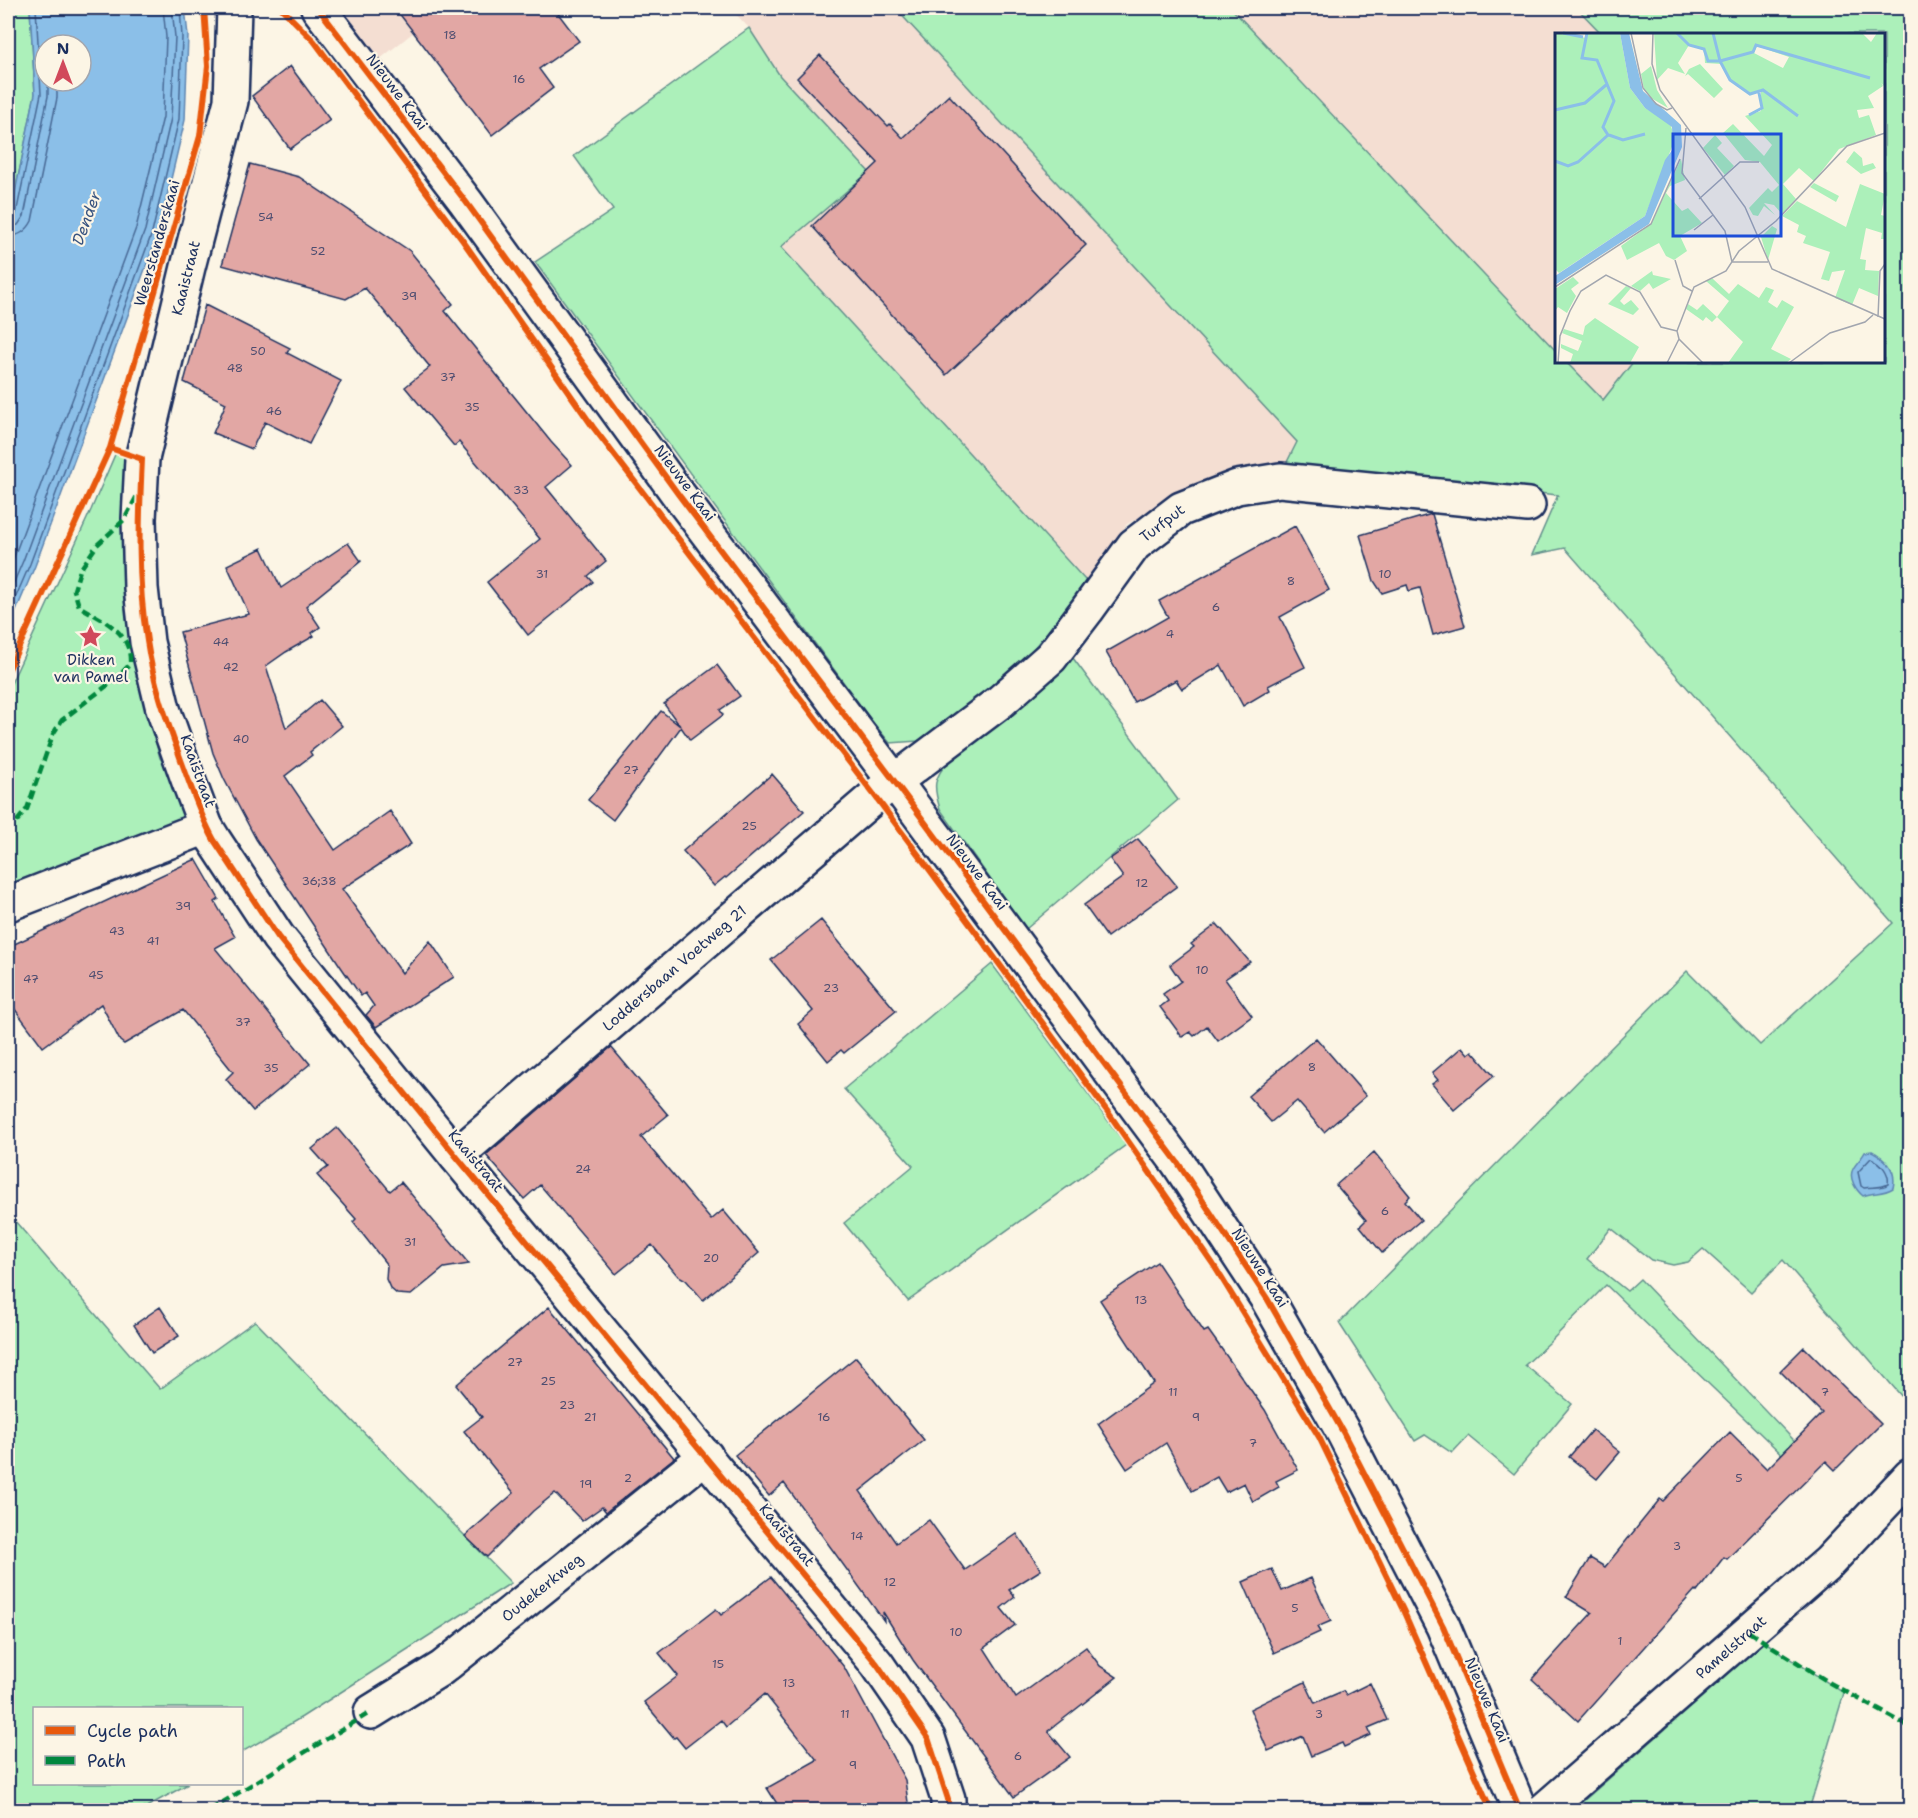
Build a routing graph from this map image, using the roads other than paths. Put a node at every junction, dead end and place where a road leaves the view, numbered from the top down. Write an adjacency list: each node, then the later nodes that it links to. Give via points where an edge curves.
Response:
1 (234, 8): 5 (street, Kaaistraat, via 231,101 142,459 139,519 147,642 163,709)
2 (318, 8): 4 (street, Nieuwe Kaai)
3 (1528, 505): 4 (street, Turfput, via 1280,480 1237,487 1181,509 1134,545 1051,657 1001,701)
4 (895, 782): 7 (street, Loddersbaan Voetweg 21); 12 (street, Nieuwe Kaai, via 1178,1163 1268,1300 1343,1432 1443,1626)
5 (206, 827): 6 (street, Kaaistraat); 7 (street, Kaaistraat, via 272,929)
6 (8, 904)
7 (456, 1156): 8 (street, Kaaistraat)
8 (706, 1456): 10 (street, Oudekerkweg, via 442,1668); 11 (street, Kaaistraat, via 877,1664 928,1738)
9 (1911, 1476): 13 (street, Pamelstraat, via 1829,1562)
10 (371, 1712)
11 (948, 1810)
12 (1520, 1810)
13 (1544, 1810)

